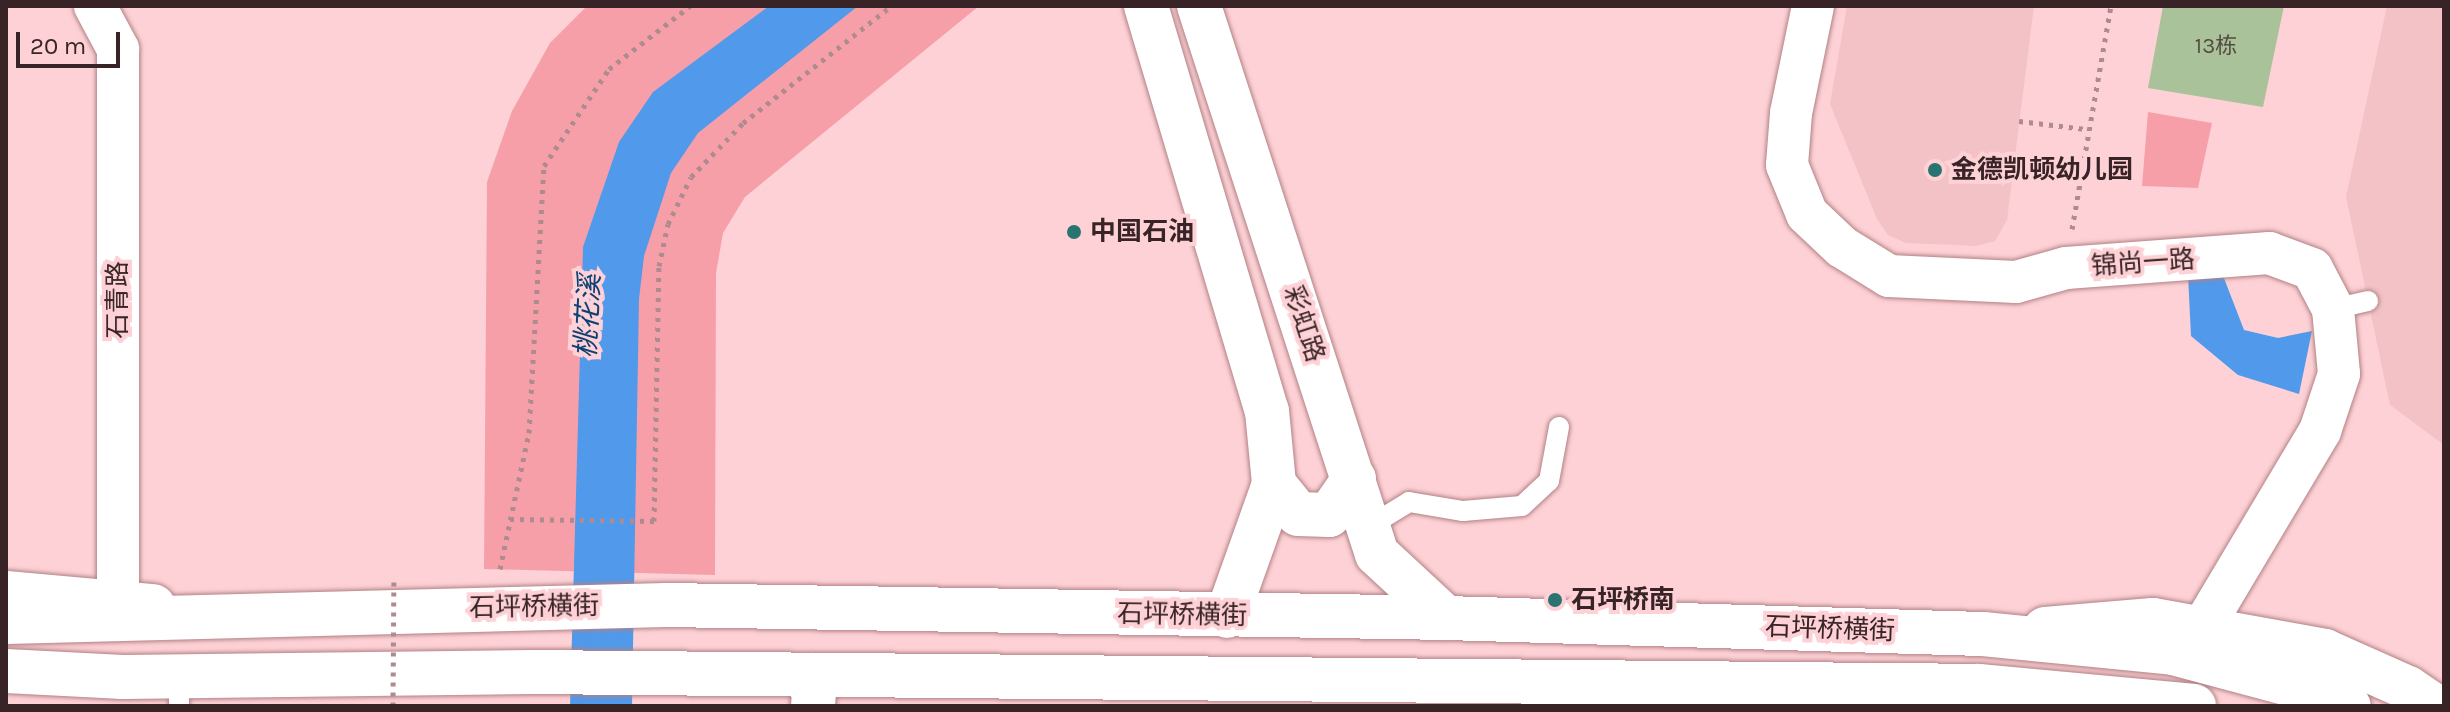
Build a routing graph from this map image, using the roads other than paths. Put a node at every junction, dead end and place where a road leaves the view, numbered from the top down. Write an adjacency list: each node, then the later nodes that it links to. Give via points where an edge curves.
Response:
1 (95, 6): 12 (street, 石青路, via 118,49)
2 (1146, 6): 6 (main road)
3 (1199, 6): 5 (main road, 彩虹路)
4 (1813, 6): 17 (street, 锦尚一路, via 1791,113 1787,165 1807,214 1842,247 1889,276 2016,282 2066,268 2269,253 2312,269 2351,305 2339,374 2320,431)
5 (1219, 59): 6 (main road, via 1199,53 1185,57); 8 (main road, 彩虹路)
6 (1169, 86): 9 (main road, via 1267,411)
7 (1559, 427): 10 (lane, via 1549,481 1522,506 1463,511 1409,502)
8 (1354, 479): 9 (main road, via 1329,515 1298,514); 10 (main road, 彩虹路)
9 (1274, 484): 13 (main road)
10 (1368, 527): 15 (main road, 彩虹路, via 1377,554)
11 (6, 593): 12 (main road)
12 (118, 600): 14 (main road)
13 (1227, 616): 14 (main road, 石坪桥横街, via 666,605); 15 (main road, 石坪桥横街)
14 (214, 617): 16 (main road, 石坪桥横街)
15 (1446, 618): 18 (main road, 石坪桥横街)
16 (6, 622)
17 (2202, 629): 18 (main road, via 2153,620); 28 (main road, via 2325,651 2408,688)
18 (1983, 634): 27 (main road, 石坪桥横街, via 2173,653 2315,691)
19 (6, 671): 20 (main road, 石坪桥横街)
20 (123, 677): 23 (main road, 石坪桥横街); 24 (main road)
21 (1979, 686): 22 (main road, 石坪桥横街); 25 (main road); 26 (main road, 石坪桥横街)
22 (814, 690): 23 (main road, 石坪桥横街, via 668,673 530,672)
23 (179, 691)
24 (6, 692)
25 (2034, 706)
26 (2194, 706)
27 (2349, 706)
28 (2435, 706)

